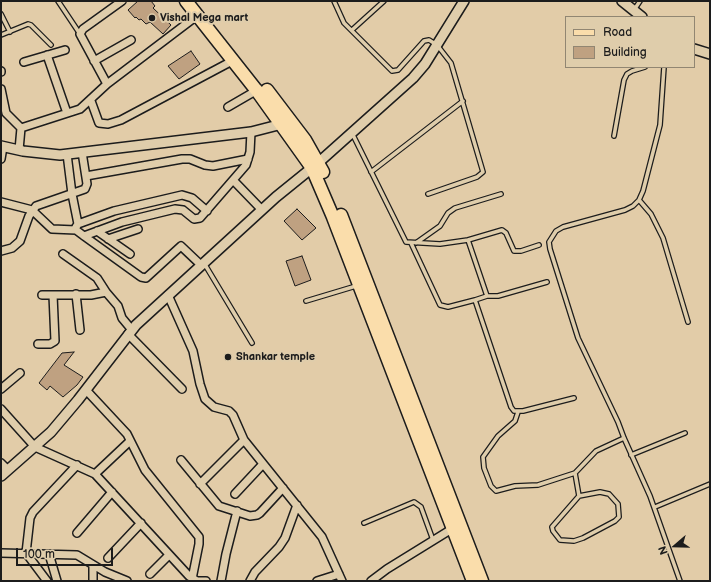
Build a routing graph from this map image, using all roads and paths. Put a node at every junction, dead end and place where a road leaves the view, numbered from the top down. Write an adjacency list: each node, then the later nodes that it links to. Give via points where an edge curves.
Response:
1 (58, 1): 16 (lane)
2 (122, 1): 16 (street, via 83,29)
3 (186, 1): 12 (main road)
4 (197, 1): 31 (main road)
5 (334, 1): 14 (lane, via 344,23)
6 (384, 1): 14 (lane)
7 (464, 1): 20 (street)
8 (622, 1): 10 (street)
9 (640, 1): 10 (lane)
10 (633, 10): 13 (street)
11 (1, 14): 15 (lane)
12 (198, 15): 26 (main road); 30 (street)
13 (641, 16)
14 (352, 30): 20 (lane, via 392,71 398,70 426,40 431,40)
15 (10, 32): 17 (lane); 19 (lane, via 24,25 31,25)
16 (80, 34): 25 (street)
17 (1, 35)
18 (131, 40): 25 (street)
19 (52, 45)
20 (437, 45): 34 (lane, via 451,63); 40 (street, via 413,78)
21 (695, 49): 23 (street)
22 (65, 50): 24 (street)
23 (710, 54)
24 (47, 55): 27 (street); 36 (street)
25 (94, 60): 30 (street)
26 (234, 60): 31 (main road); 33 (street, via 121,120 108,124 100,124)
27 (24, 62)
28 (642, 68): 41 (lane, via 627,74 624,80)
29 (664, 68): 55 (lane, via 660,125 643,191)
30 (107, 84): 33 (street)
31 (261, 88): 35 (street); 37 (main road)
32 (1, 89): 38 (street, via 6,113)
33 (91, 100): 36 (street, via 80,109)
34 (463, 101): 49 (lane); 53 (lane, via 483,172 477,177)
35 (228, 107)
36 (67, 113): 38 (street)
37 (287, 123): 39 (street); 48 (main road)
38 (21, 128): 43 (street)
39 (251, 132): 44 (street); 47 (street)
40 (352, 132): 48 (street); 49 (lane)
41 (614, 136)
42 (2, 146): 43 (street); 46 (street)
43 (18, 150): 45 (street, via 41,154)
44 (82, 152): 45 (street); 50 (street)
45 (68, 154): 52 (street)
46 (1, 159)
47 (248, 159): 50 (street, via 214,166 182,159); 51 (street)
48 (315, 165): 58 (street); 74 (main road); 119 (main road, via 369,283)
49 (371, 172): 66 (lane, via 403,238)
50 (86, 176): 52 (street, via 87,187)
51 (233, 180): 58 (street); 59 (street)
52 (72, 194): 57 (street, via 44,203); 60 (street)
53 (428, 194)
54 (501, 194): 67 (lane, via 455,208 448,213 440,226)
55 (638, 200): 83 (lane, via 651,214 663,238); 96 (lane, via 625,210 563,227 551,236 549,242 578,338)
56 (1, 202): 57 (street)
57 (32, 210): 60 (street, via 52,229); 69 (street, via 20,241 12,248)
58 (262, 210): 72 (street)
59 (207, 211): 60 (street, via 192,198 182,195 114,211); 62 (street, via 197,220 183,210 175,209 128,220)
60 (77, 227): 63 (street)
61 (138, 229): 64 (street)
62 (97, 231): 63 (street); 64 (street)
63 (84, 236): 72 (street, via 143,278 181,246)
64 (108, 239): 71 (street)
65 (468, 240): 67 (lane, via 440,244); 68 (lane, via 502,230 506,232 514,251); 80 (lane)
66 (411, 243): 67 (lane); 81 (lane, via 440,305 448,307)
67 (416, 243)
68 (539, 245)
69 (1, 251)
70 (63, 254): 75 (street, via 97,278)
71 (130, 254)
72 (202, 264): 79 (street); 86 (lane)
73 (547, 282): 80 (lane, via 498,296)
74 (359, 285): 82 (lane); 119 (main road)
75 (106, 292): 76 (street); 85 (street, via 118,306)
76 (76, 294): 78 (street); 84 (street)
77 (42, 295): 78 (street)
78 (53, 295): 87 (street, via 54,341 50,344)
79 (168, 295): 85 (street); 98 (street, via 190,343 205,399 214,407 233,415)
80 (486, 296): 81 (lane)
81 (475, 300): 94 (lane, via 510,407)
82 (306, 301)
83 (688, 322)
84 (80, 330)
85 (130, 332): 90 (street); 91 (street)
86 (252, 343)
87 (38, 344)
88 (20, 373): 89 (street)
89 (1, 389)
90 (182, 389)
91 (86, 390): 97 (street); 99 (street)
92 (574, 398): 94 (lane)
93 (1, 409): 99 (street)
94 (518, 412): 106 (lane, via 516,421 498,436 483,457 484,468 493,490 533,486)
95 (685, 433): 100 (lane)
96 (624, 438): 100 (lane); 106 (lane, via 596,451)
97 (130, 440): 107 (street); 130 (street, via 145,470 199,537)
98 (244, 440): 103 (street); 108 (street)
99 (35, 447): 104 (street); 105 (street)
100 (631, 455): 115 (lane)
101 (181, 460): 108 (street)
102 (1, 463): 105 (street)
103 (263, 464): 110 (street); 112 (street)
104 (77, 465): 107 (street); 123 (street, via 33,512 28,525)
105 (5, 473)
106 (575, 473): 113 (lane)
107 (95, 474): 111 (street)
108 (200, 484): 116 (street, via 219,506)
109 (710, 484): 115 (lane)
110 (283, 488): 114 (street); 116 (street, via 257,515 250,516)
111 (112, 492): 117 (street); 120 (street)
112 (235, 494)
113 (579, 496): 113 (lane, via 552,527 552,531 560,540 574,541 583,538 615,522 619,517 618,504 609,494 600,492)
114 (297, 505): 129 (street, via 322,537); 137 (street, via 279,548 255,572)
115 (655, 507): 143 (lane)
116 (237, 511): 136 (street)
117 (141, 523): 125 (street); 126 (street)
118 (364, 523): 121 (lane, via 414,502 421,507)
119 (456, 526): 121 (street); 141 (main road); 142 (main road)
120 (77, 533)
121 (433, 540): 140 (street)
122 (1, 553): 123 (street)
123 (26, 553): 124 (street); 131 (street)
124 (49, 554): 127 (street, via 77,555); 132 (street)
125 (169, 555): 128 (street); 130 (street)
126 (108, 558)
127 (93, 565): 133 (street); 134 (street)
128 (150, 574)
129 (339, 574): 138 (street); 139 (street)
130 (192, 579): 135 (street)
131 (47, 581)
132 (57, 581)
133 (93, 581)
134 (127, 581)
135 (206, 581)
136 (221, 581)
137 (250, 581)
138 (317, 581)
139 (342, 581)
140 (371, 581)
141 (473, 581)
142 (482, 581)
143 (680, 581)

